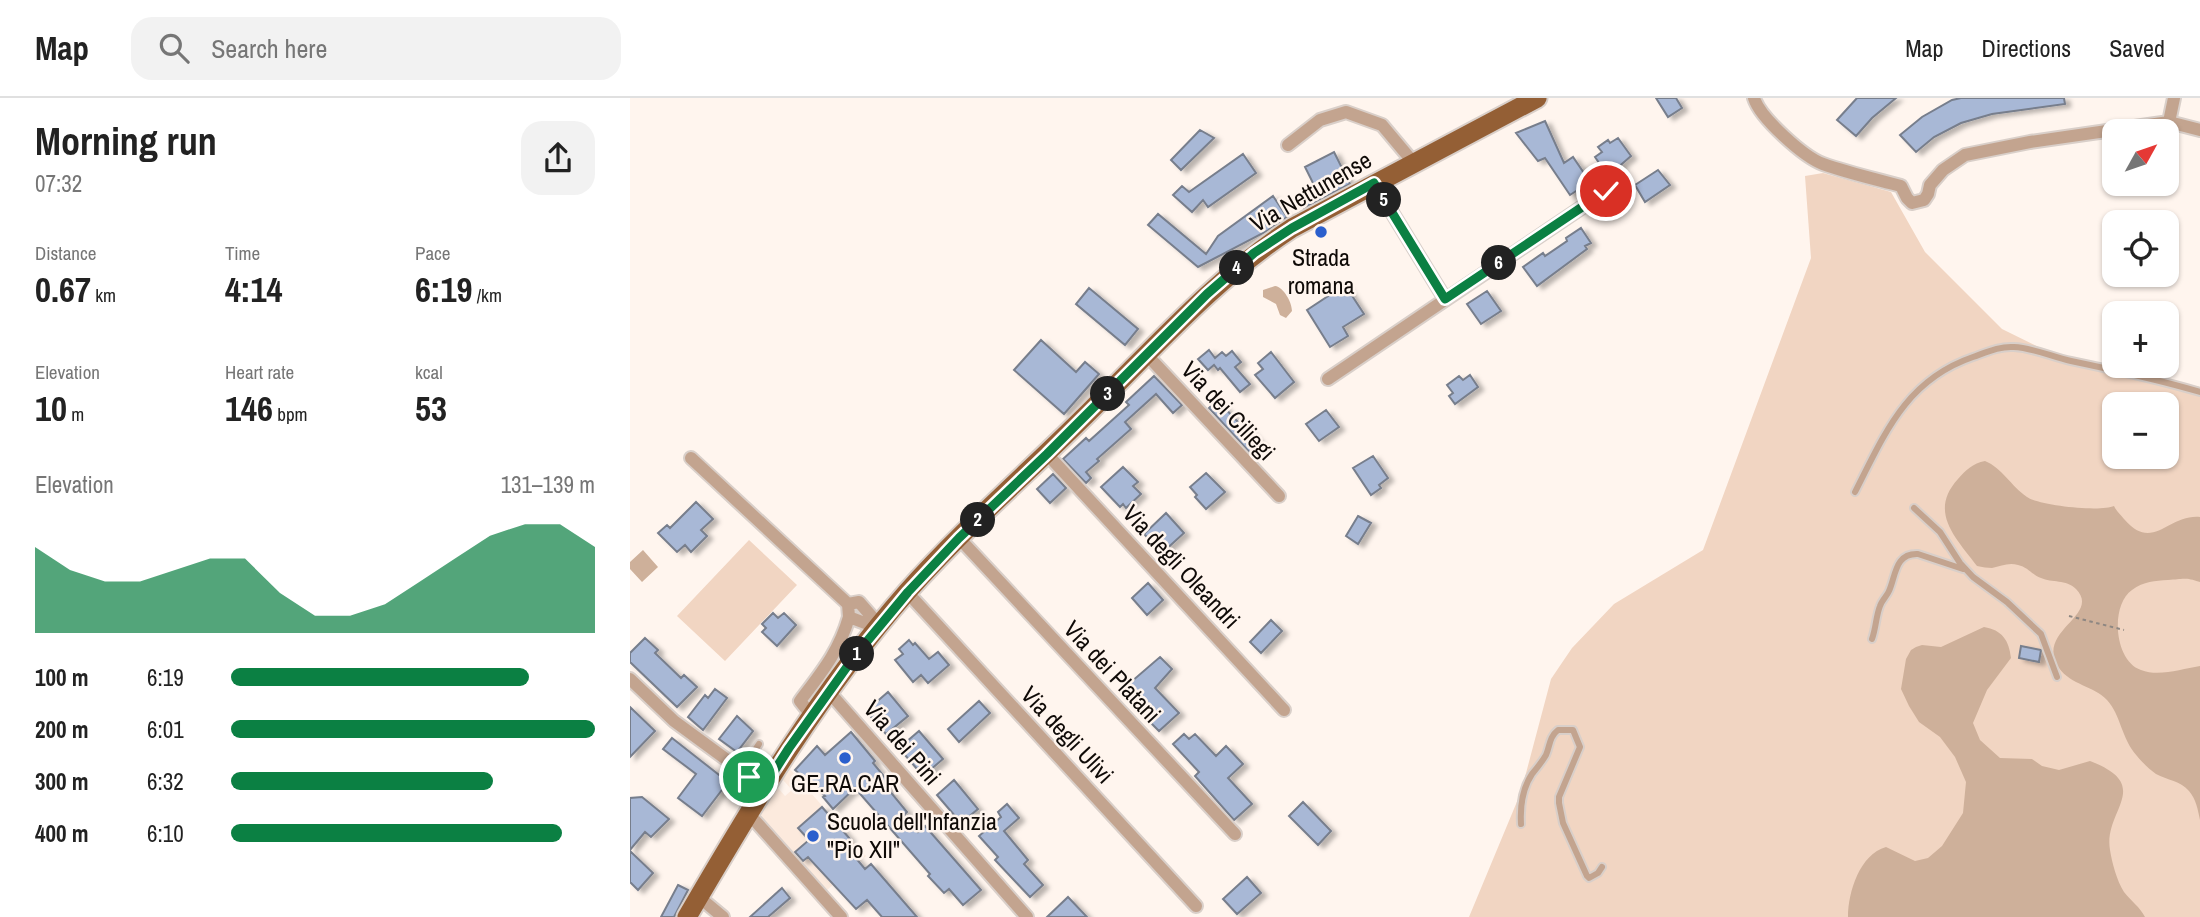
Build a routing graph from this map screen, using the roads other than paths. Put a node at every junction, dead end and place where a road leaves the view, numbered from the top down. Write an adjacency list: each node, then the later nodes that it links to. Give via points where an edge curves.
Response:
1 (1537, 98): 9 (main road, Via Nettunense)
2 (1754, 98): 7 (street, via 1769,122 1820,163 1901,186 1912,203 1924,200 1943,170 1965,155)
3 (2174, 98): 4 (street)
4 (2170, 119)
5 (2179, 125): 6 (street)
6 (2200, 130)
7 (2102, 132)
8 (1288, 145): 9 (street, via 1320,120 1346,112 1382,125)
9 (1413, 162): 10 (main road, Via Nettunense)
10 (1374, 183): 12 (street); 13 (main road, Via Nettunense, via 1254,253)
11 (1606, 191): 12 (street)
12 (1445, 299): 14 (street)
13 (1147, 355): 16 (main road, Via Nettunense); 19 (street, Via dei Ciliegi)
14 (1328, 379)
15 (2200, 392): 18 (lane, via 2019,347 1997,349 1949,366 1926,382 1885,431)
16 (1047, 454): 21 (main road, Via Nettunense); 30 (street, Via degli Oleandri)
17 (691, 458): 24 (street)
18 (1855, 492)
19 (1279, 496)
20 (1914, 508): 22 (lane, via 1940,532)
21 (959, 538): 23 (main road, Via Nettunense); 37 (street, Via dei Platani)
22 (1969, 573): 26 (lane, via 1919,554 1902,559 1880,607); 27 (lane, via 2041,634)
23 (908, 592): 25 (main road, Via Nettunense); 40 (street, Via degli Ulivi)
24 (849, 610): 25 (street, via 859,602); 31 (street, via 835,654 800,701)
25 (879, 627): 29 (main road, Via Nettunense)
26 (1872, 639)
27 (2057, 677)
28 (630, 679): 33 (street, via 674,721)
29 (829, 692): 31 (main road, Via Nettunense); 44 (street, Via dei Pini)
30 (1284, 710)
31 (812, 716): 34 (main road, Via Nettunense)
32 (759, 744): 33 (lane)
33 (741, 771): 34 (street)
34 (764, 787): 35 (main road, Via Nettunense)
35 (749, 814): 39 (main road, Via Nettunense); 43 (street)
36 (1521, 824): 38 (lane, via 1523,795 1551,738 1558,730 1573,730 1580,747 1559,797 1560,813 1587,876 1594,877)
37 (1235, 834)
38 (1602, 867)
39 (699, 897): 41 (main road, Via Nettunense); 42 (street)
40 (1196, 906)
41 (687, 917)
42 (723, 917)
43 (841, 917)
44 (1027, 917)

